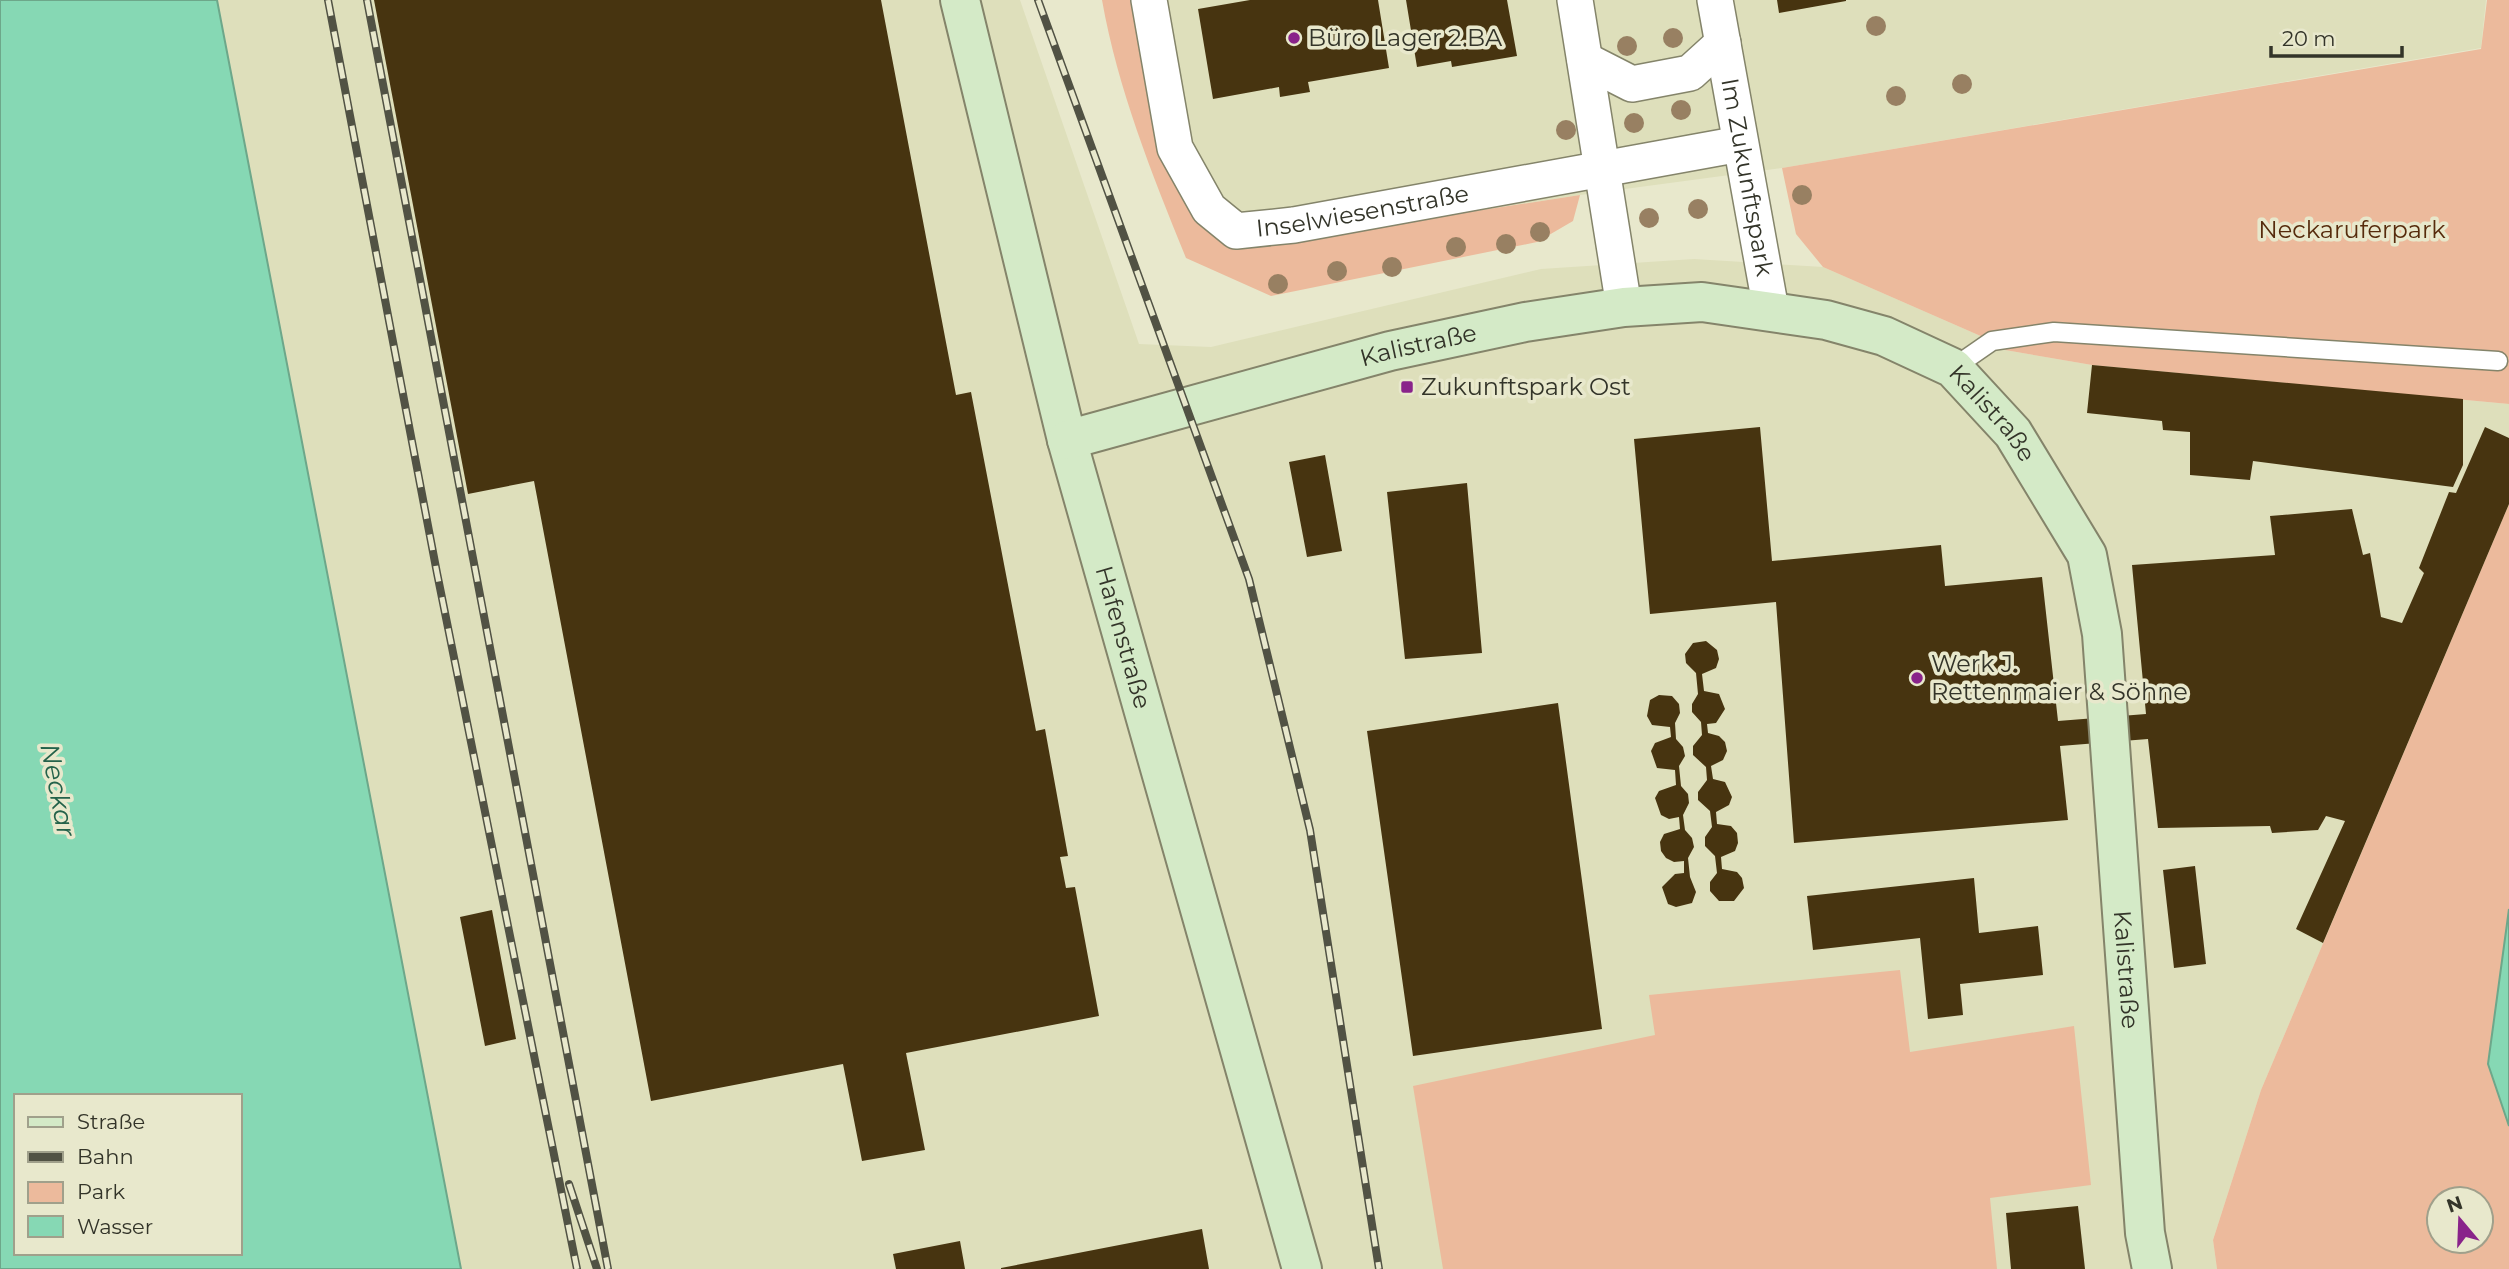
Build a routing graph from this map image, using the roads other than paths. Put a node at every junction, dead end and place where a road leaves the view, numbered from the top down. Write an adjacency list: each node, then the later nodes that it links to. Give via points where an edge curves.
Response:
1 (960, 0): 13 (street, Hafenstraße)
2 (1149, 0): 8 (street, Inselwiesenstraße, via 1175,148 1209,209 1236,231 1294,225)
3 (1575, 0): 6 (street)
4 (1715, 0): 5 (street, Im Zukunftspark)
5 (1723, 43): 6 (street, Im Zukunftspark, via 1690,73 1632,84); 7 (street, Im Zukunftspark)
6 (1586, 60): 8 (street)
7 (1740, 144): 8 (street, Inselwiesenstraße); 10 (street, Im Zukunftspark)
8 (1601, 167): 9 (street)
9 (1623, 307): 10 (street, Kalistraße, via 1702,302); 13 (street, Kalistraße, via 1390,351)
10 (1771, 310): 12 (street, Kalistraße, via 1884,336)
11 (2498, 361): 12 (lane, via 2054,331 1992,341)
12 (1953, 368): 15 (street, Kalistraße, via 2013,433 2087,555 2102,634 2145,1233)
13 (1067, 440): 14 (street, Hafenstraße)
14 (1302, 1269)
15 (2152, 1269)

